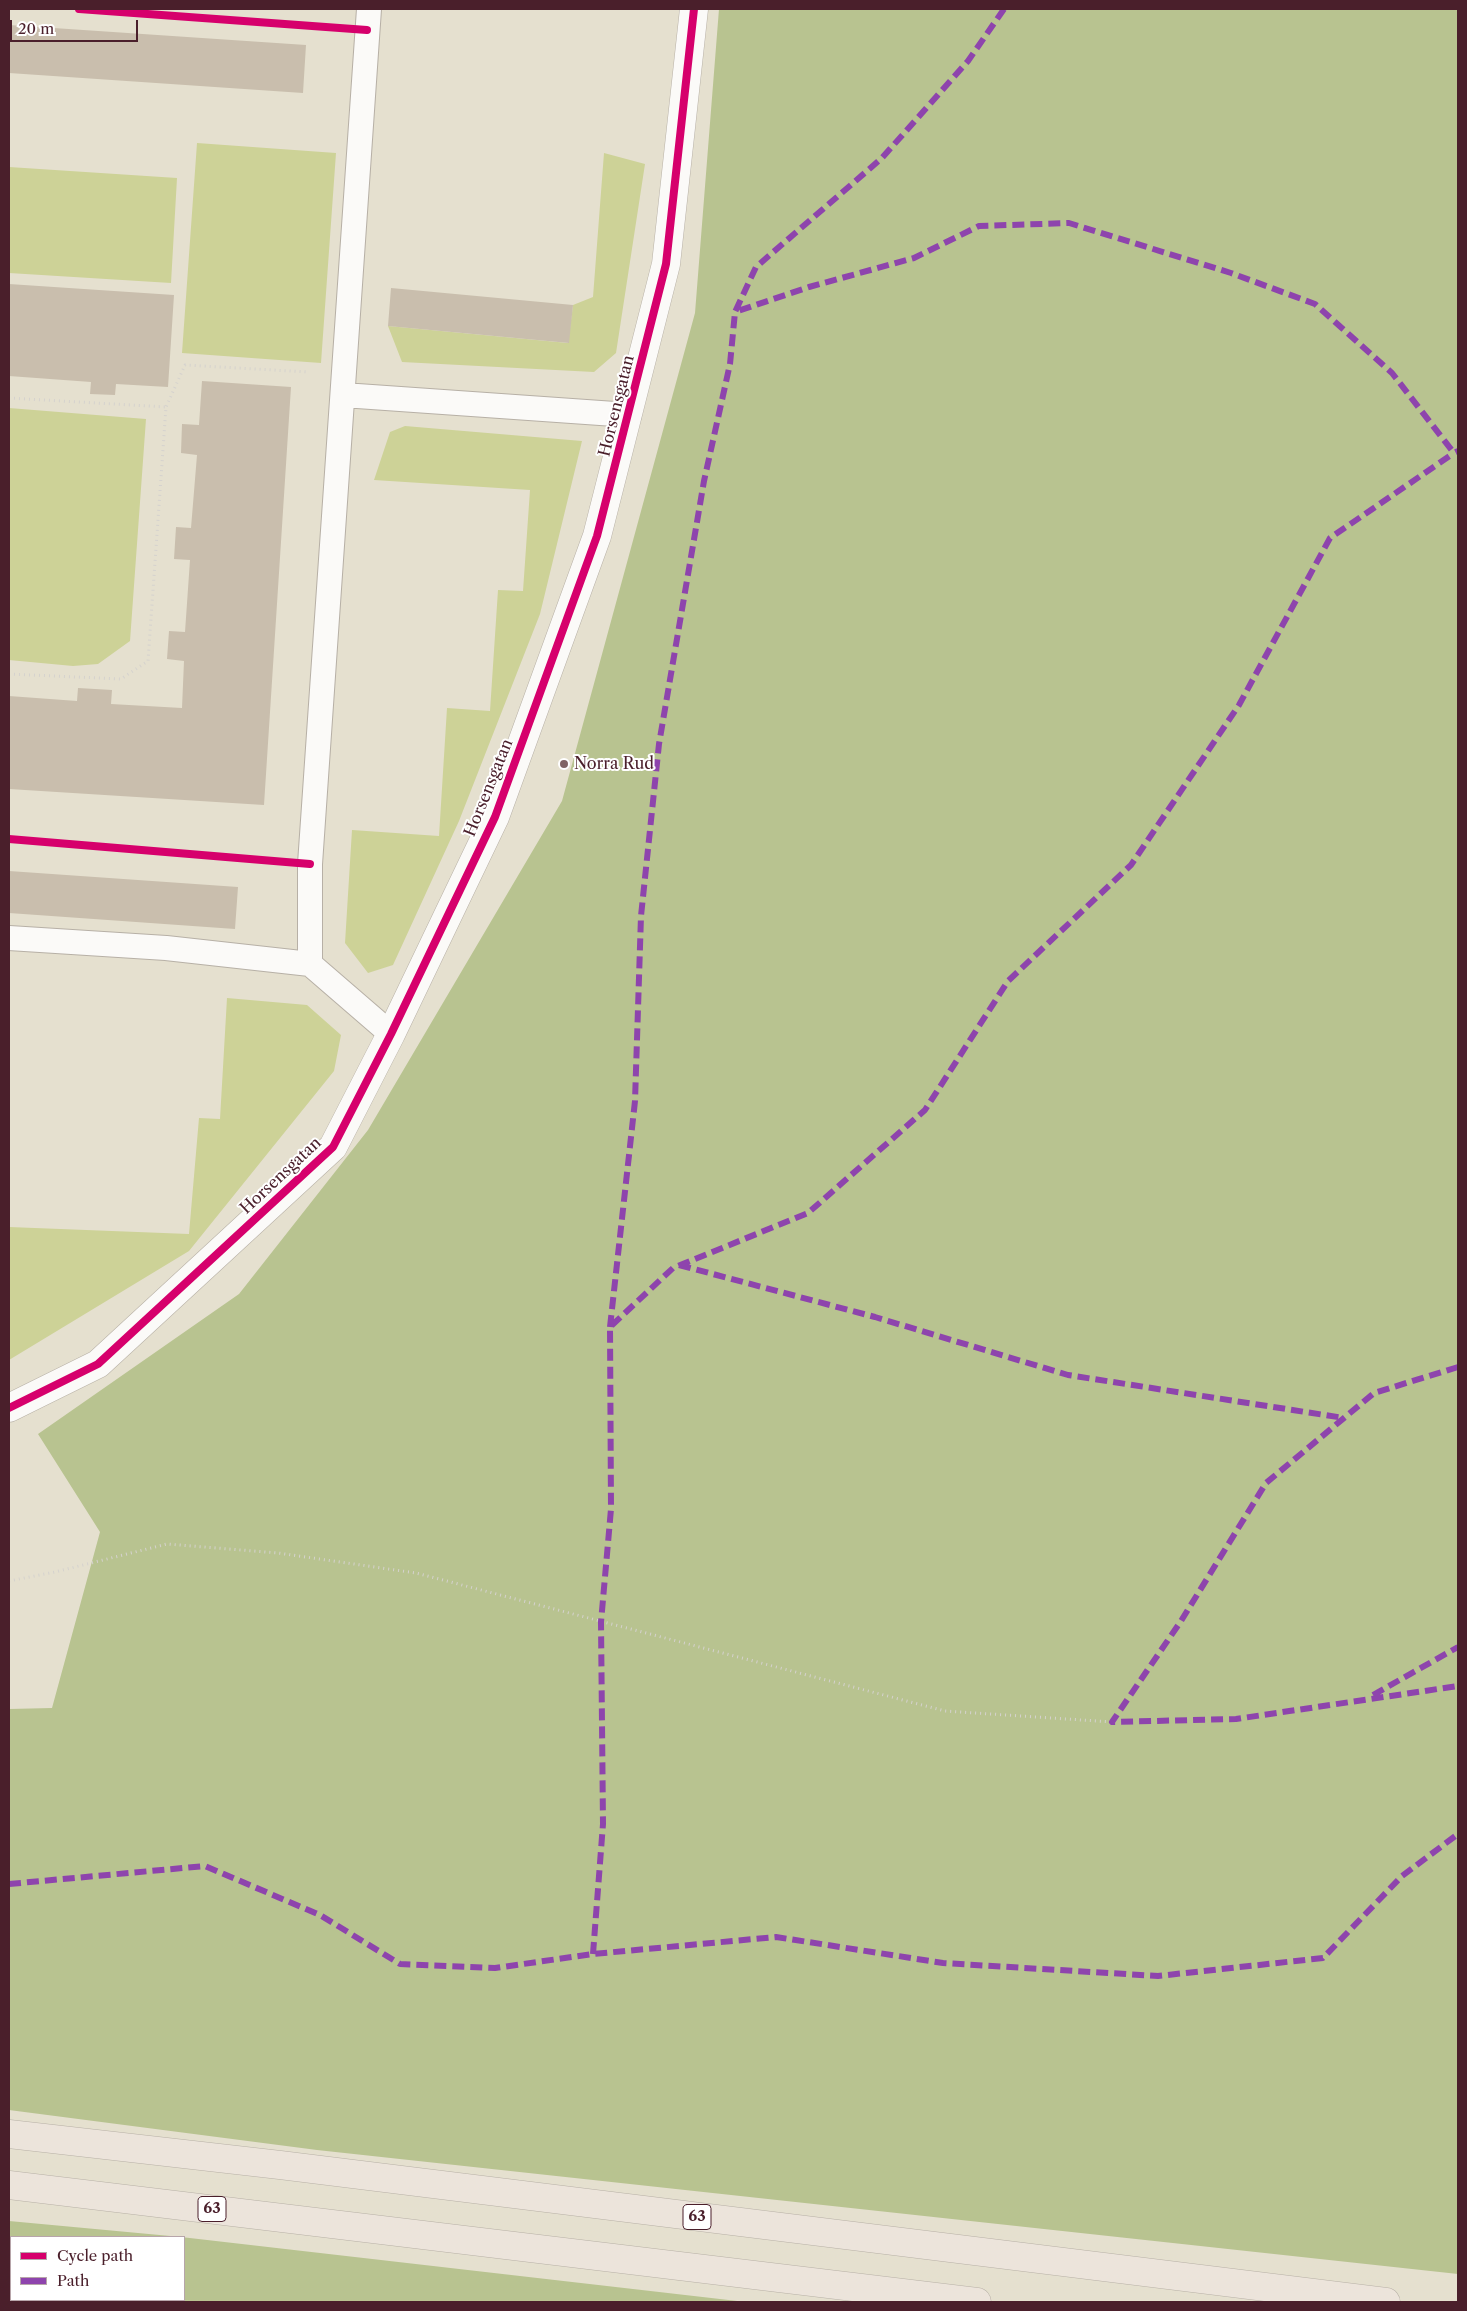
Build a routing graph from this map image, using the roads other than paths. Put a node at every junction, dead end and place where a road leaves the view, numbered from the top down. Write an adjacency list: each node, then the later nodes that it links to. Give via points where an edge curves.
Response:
1 (369, 9): 3 (lane)
2 (694, 9): 4 (street, Horsensgatan, via 666,264)
3 (343, 385): 4 (lane); 6 (lane, via 310,864)
4 (629, 415): 7 (street, Horsensgatan, via 597,536 495,817)
5 (9, 938): 6 (lane, via 166,948)
6 (310, 964): 7 (lane)
7 (390, 1034): 8 (street, Horsensgatan, via 333,1147 98,1364)
8 (9, 1408)
9 (9, 2134): 12 (main road, 63)
10 (9, 2185): 11 (main road, 63)
11 (978, 2302)
12 (1386, 2302)

